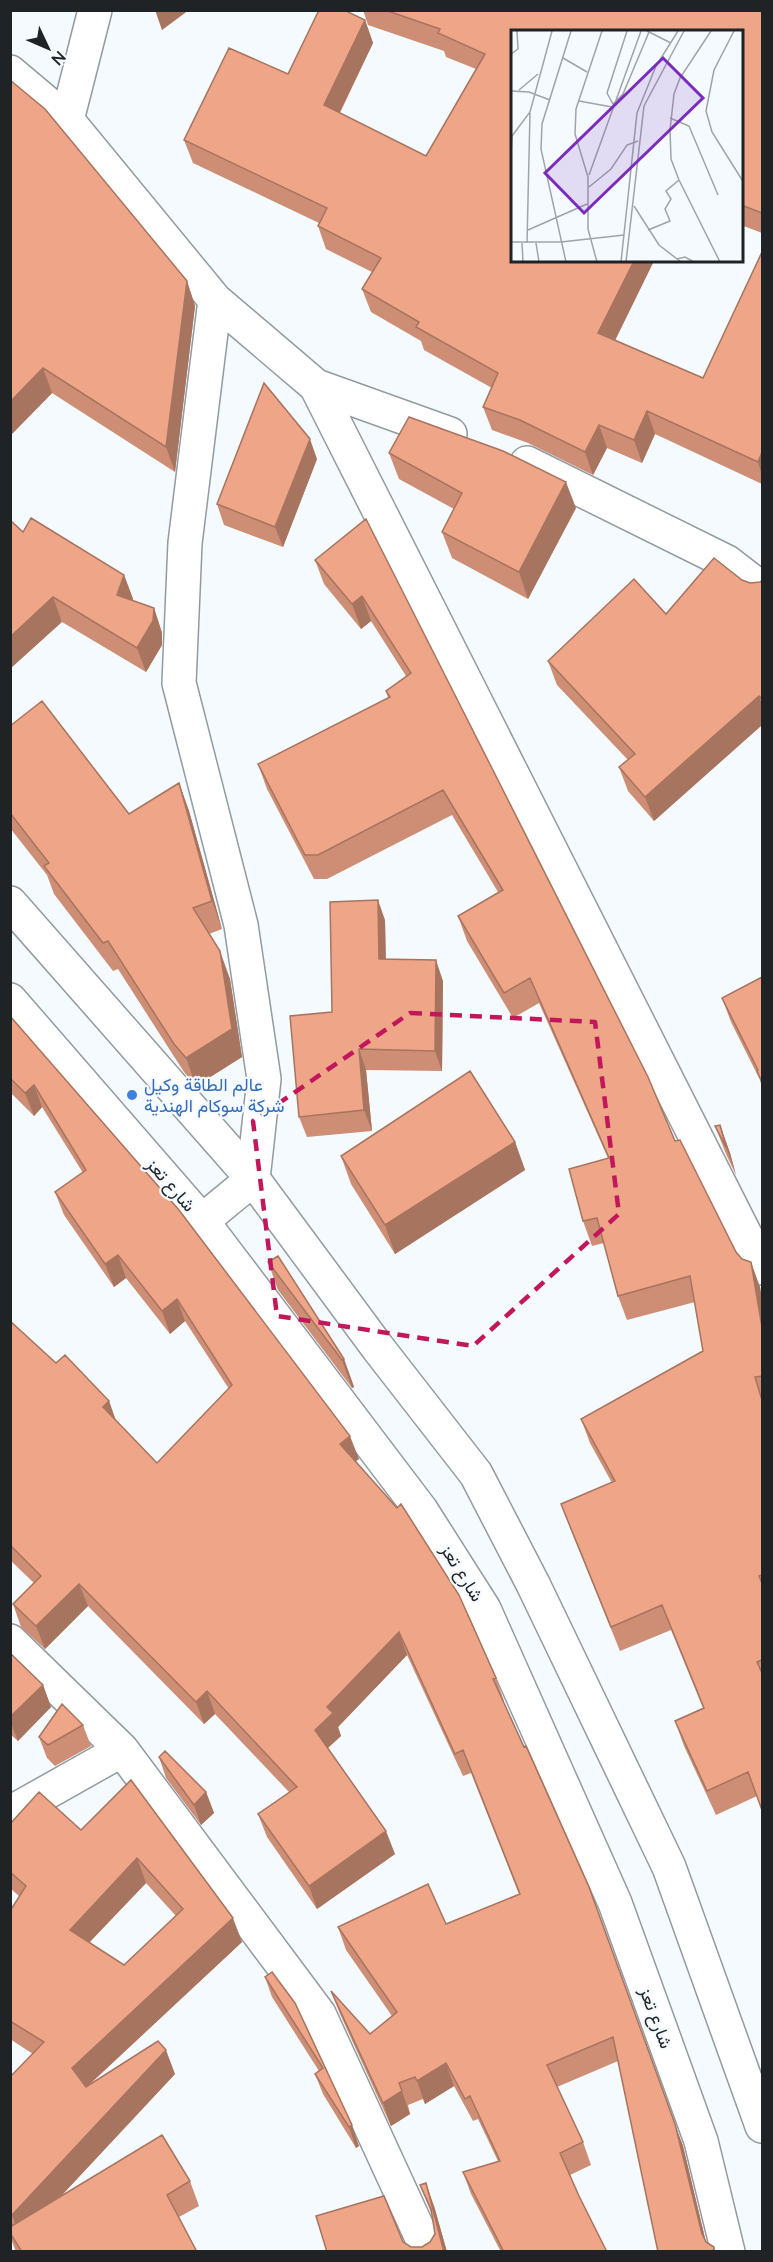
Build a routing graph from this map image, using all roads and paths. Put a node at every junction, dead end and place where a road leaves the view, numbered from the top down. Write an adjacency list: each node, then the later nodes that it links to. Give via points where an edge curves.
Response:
1 (95, 10): 3 (street)
2 (10, 72): 3 (street)
3 (67, 120): 4 (street)
4 (215, 300): 5 (street); 9 (street, via 185,543 179,683 241,925 264,1078)
5 (316, 386): 6 (street, via 520,460 727,562); 11 (street)
6 (762, 589)
7 (10, 903): 9 (street)
8 (10, 1000): 10 (street, شارع تعز)
9 (253, 1179): 10 (street); 15 (street, via 476,1474 669,1867)
10 (202, 1221): 17 (street, شارع تعز, via 422,1510 484,1609 615,1902 701,2141)
11 (762, 1268)
12 (10, 1641): 13 (street)
13 (122, 1750): 14 (street); 16 (street, via 319,2014)
14 (10, 1813)
15 (762, 2126)
16 (425, 2252)
17 (728, 2252)

